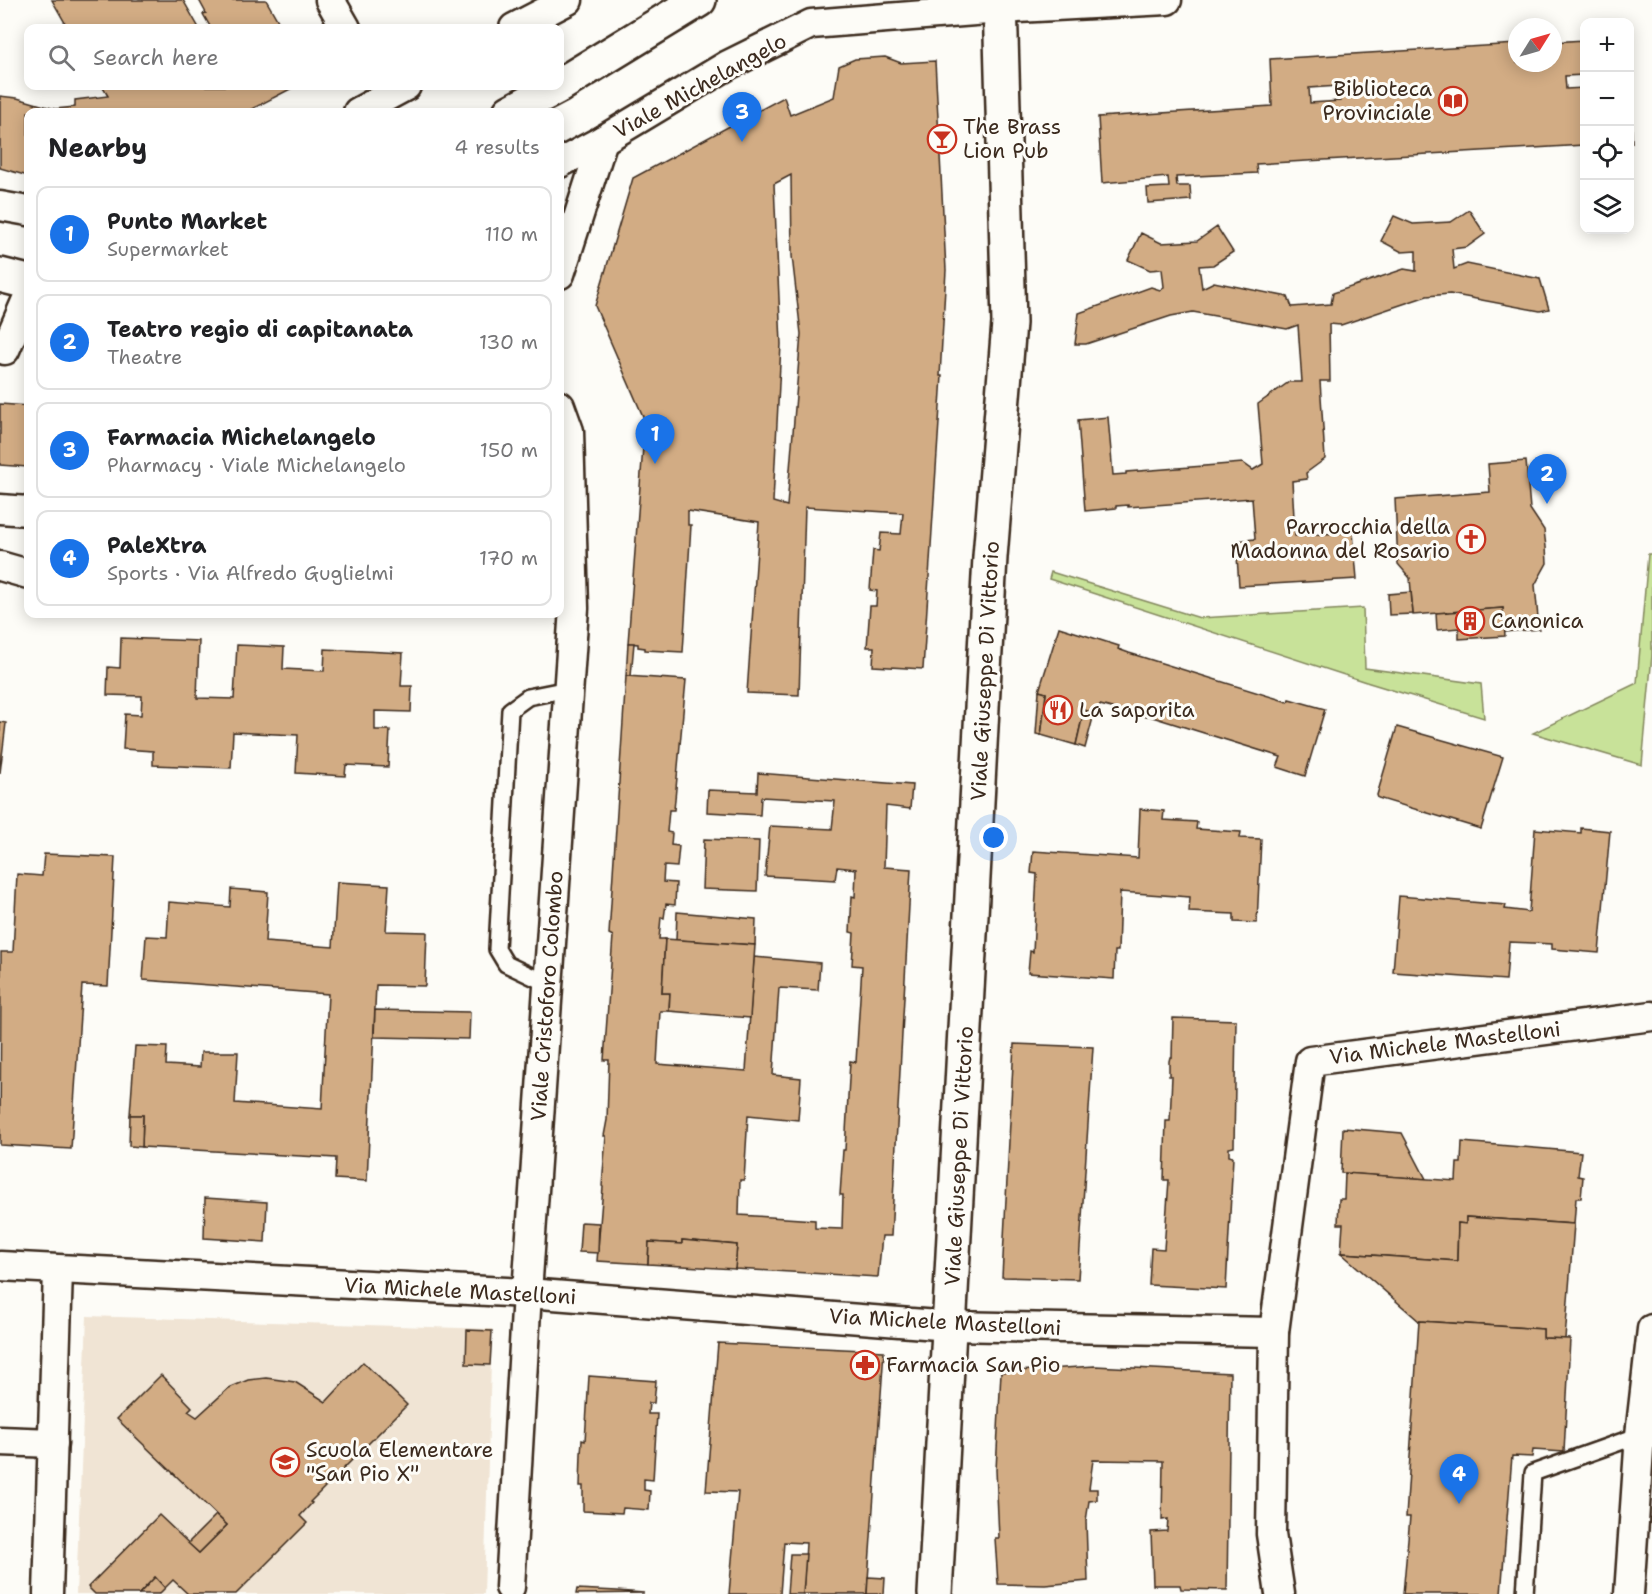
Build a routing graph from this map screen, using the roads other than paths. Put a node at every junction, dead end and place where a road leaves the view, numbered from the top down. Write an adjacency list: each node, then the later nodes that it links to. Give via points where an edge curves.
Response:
1 (330, 0): 6 (street)
2 (568, 0): 7 (street)
3 (699, 0): 8 (street)
4 (1167, 0): 5 (street, Viale Michelangelo)
5 (1000, 5): 13 (street, Viale Michelangelo, via 811,24 728,64); 34 (street, Viale Giuseppe Di Vittorio, via 1009,323 990,557)
6 (344, 24)
7 (522, 24)
8 (564, 82)
9 (550, 90): 12 (street)
10 (391, 95): 11 (street)
11 (366, 108)
12 (517, 108)
13 (603, 140): 14 (street, Viale Michelangelo); 17 (street)
14 (564, 161)
15 (0, 206): 16 (street)
16 (24, 210)
17 (564, 261)
18 (0, 275): 19 (street)
19 (24, 281)
20 (24, 310): 21 (street)
21 (11, 351)
22 (564, 417): 27 (street, Viale Cristoforo Colombo, via 569,431)
23 (0, 509): 24 (street)
24 (24, 511)
25 (0, 566): 26 (street)
26 (24, 573)
27 (567, 608): 28 (street, Viale Cristoforo Colombo)
28 (568, 689): 29 (street, Viale Cristoforo Colombo); 29 (lane, via 528,697 510,710 497,949 506,964)
29 (548, 984): 33 (street, Viale Cristoforo Colombo)
30 (1652, 1016): 36 (street, Via Michele Mastelloni, via 1310,1061)
31 (0, 1266): 32 (street, Via Michele Mastelloni)
32 (58, 1270): 33 (street, Via Michele Mastelloni); 39 (street)
33 (527, 1293): 34 (street, Via Michele Mastelloni); 40 (street, Viale Cristoforo Colombo)
34 (950, 1326): 36 (street, Via Michele Mastelloni); 42 (street, Viale Giuseppe Di Vittorio)
35 (1652, 1329): 37 (street)
36 (1274, 1332): 43 (street, via 1271,1534)
37 (1640, 1435): 44 (lane, via 1533,1473); 45 (street)
38 (0, 1441): 39 (street)
39 (53, 1443): 41 (street)
40 (510, 1587)
41 (48, 1594)
42 (936, 1594)
43 (1280, 1594)
44 (1525, 1594)
45 (1629, 1594)

